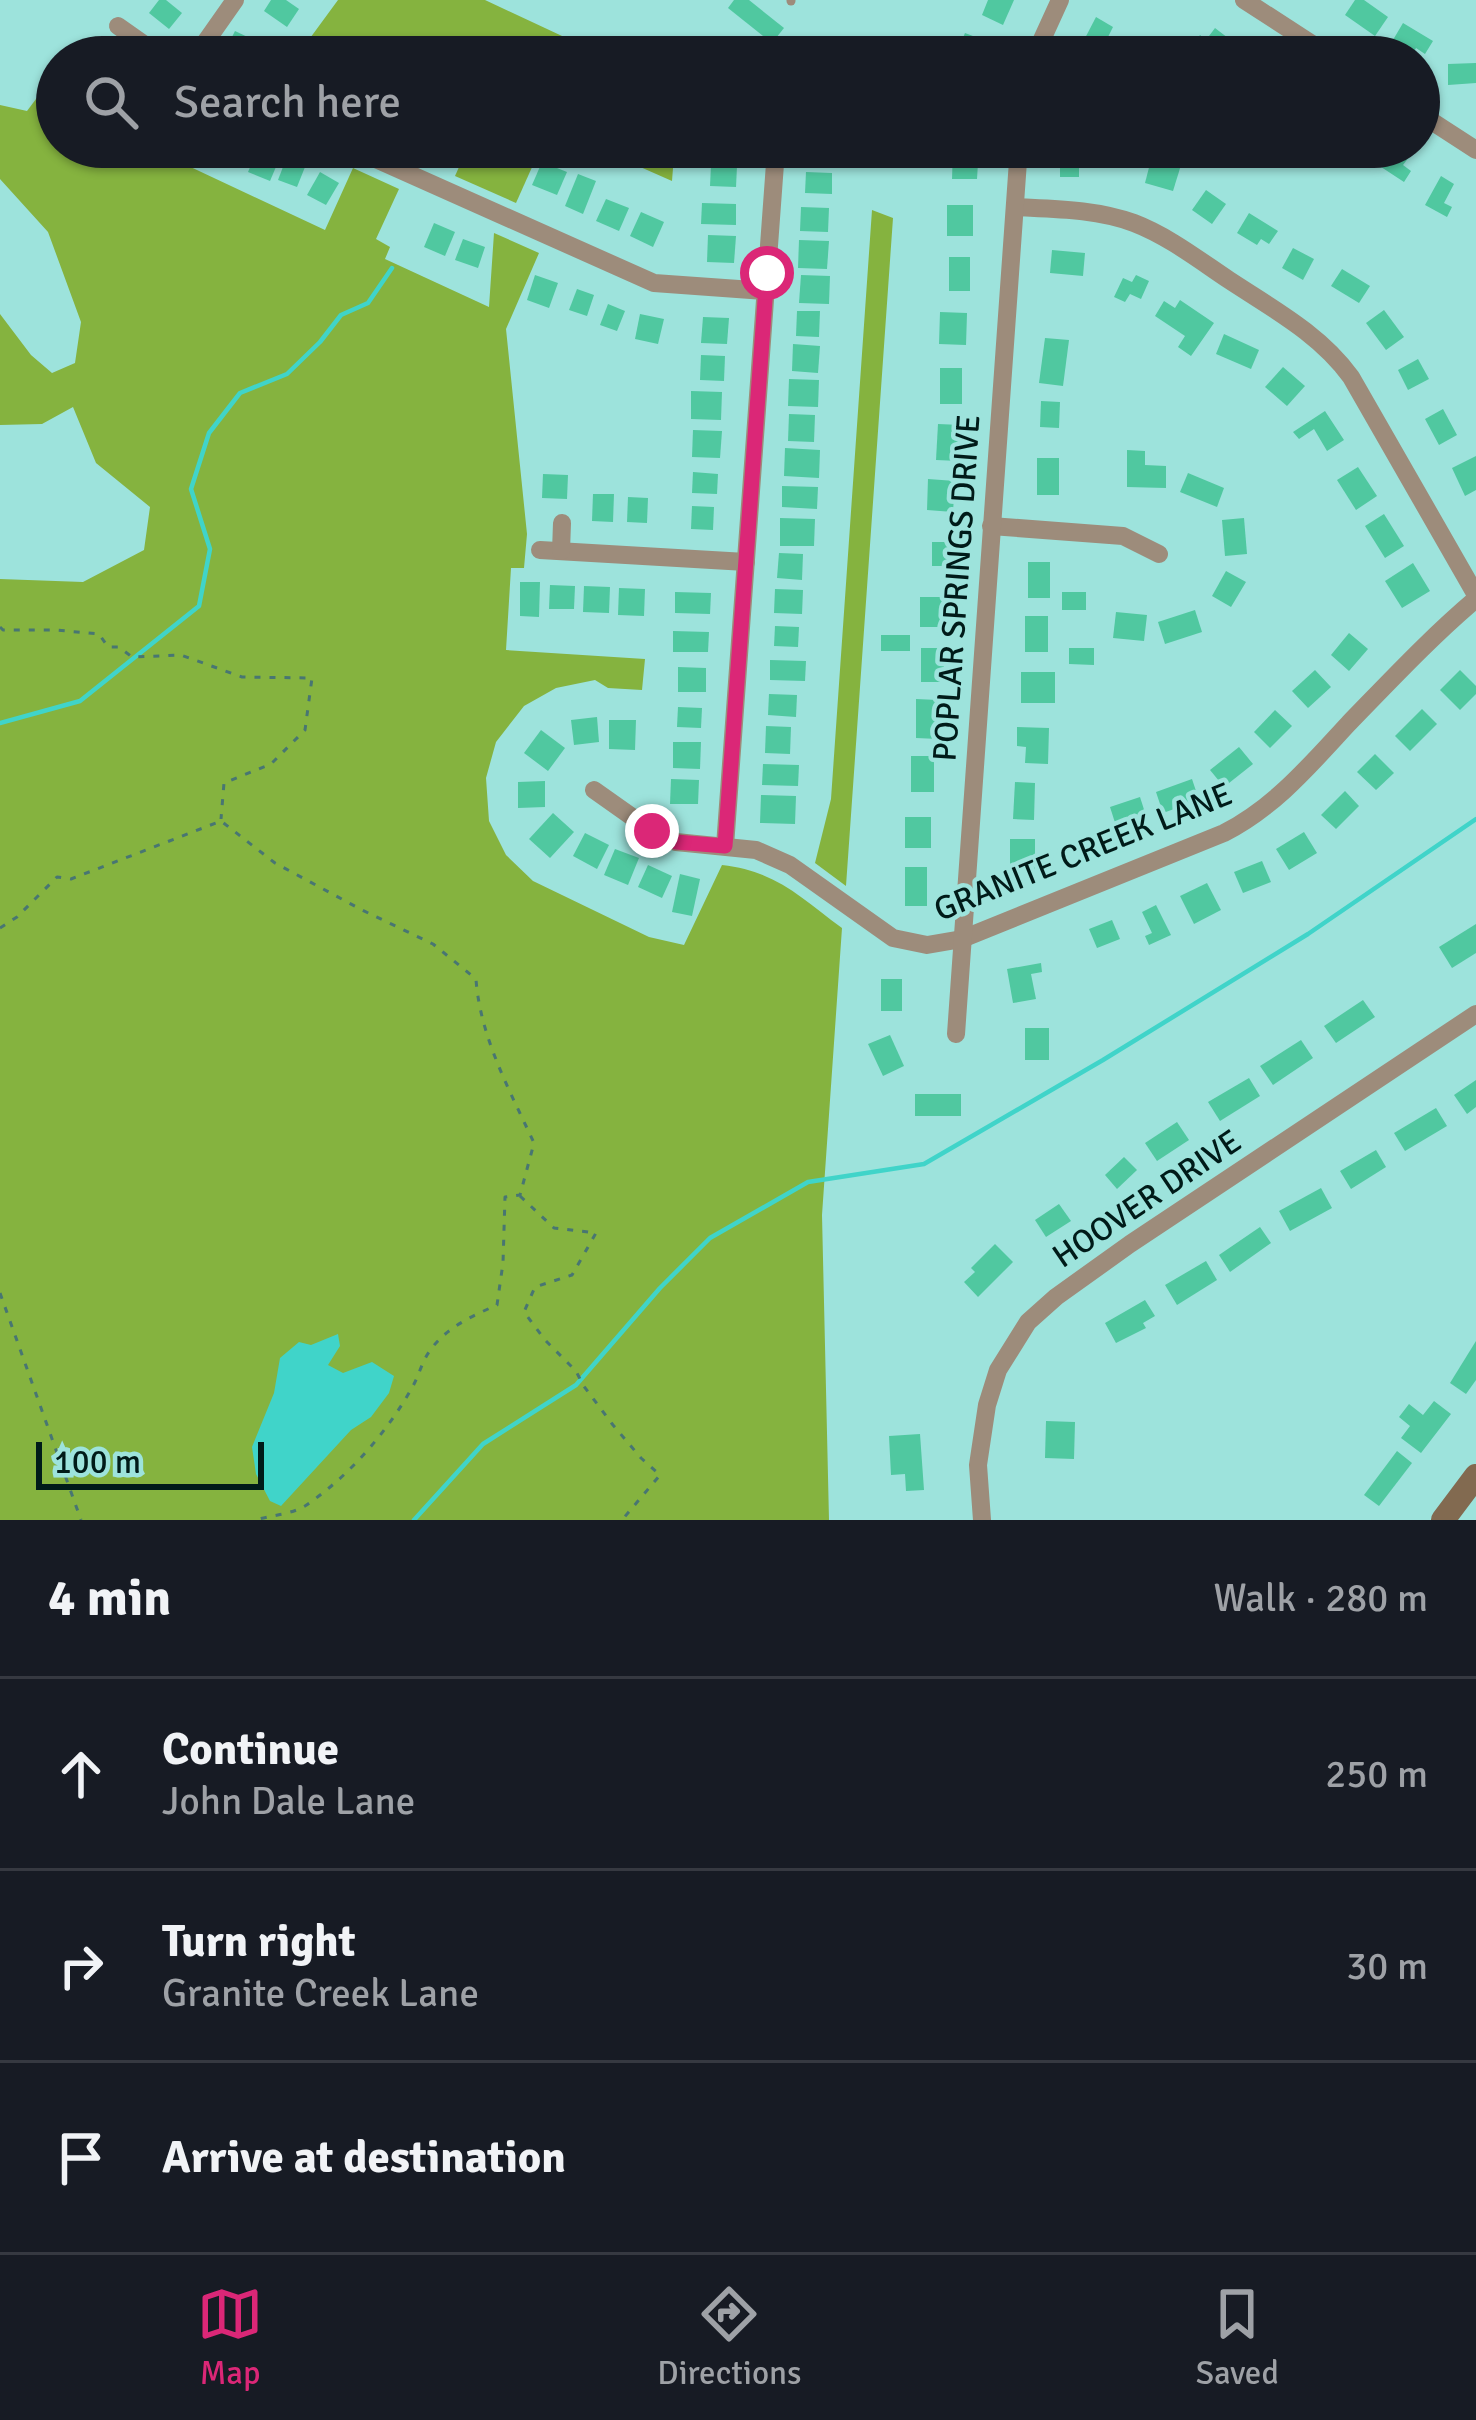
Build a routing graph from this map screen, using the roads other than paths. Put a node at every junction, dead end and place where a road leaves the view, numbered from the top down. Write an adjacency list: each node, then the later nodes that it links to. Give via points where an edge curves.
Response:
1 (235, 0): 6 (street)
2 (1060, 0): 7 (street)
3 (1244, 0): 8 (street)
4 (118, 26): 5 (street)
5 (132, 36)
6 (210, 36)
7 (1044, 36)
8 (1300, 36)
9 (1440, 127): 10 (street)
10 (1476, 150)
11 (396, 168): 15 (street, via 654,283)
12 (775, 168): 15 (street)
13 (1018, 168): 14 (street, POPLAR SPRINGS DRIVE)
14 (1015, 207): 17 (street, POPLAR SPRINGS DRIVE); 22 (street, via 1133,223 1310,333 1351,376)
15 (766, 291): 21 (street)
16 (562, 523): 19 (street)
17 (991, 526): 20 (street, via 1124,536); 25 (street, POPLAR SPRINGS DRIVE)
18 (540, 550): 19 (street)
19 (561, 551): 21 (street)
20 (1159, 554)
21 (746, 562): 24 (street)
22 (1476, 597): 25 (street, GRANITE CREEK LANE, via 1252,819)
23 (594, 790): 24 (street, GRANITE CREEK LANE, via 676,842)
24 (725, 846): 25 (street, GRANITE CREEK LANE, via 790,865 892,938 927,945)
25 (962, 939): 27 (street, POPLAR SPRINGS DRIVE)
26 (1476, 1014): 29 (street, HOOVER DRIVE, via 1130,1244 1028,1322 987,1405 978,1465)
27 (956, 1034)
28 (1476, 1476): 30 (main road)
29 (982, 1520)
30 (1443, 1520)

